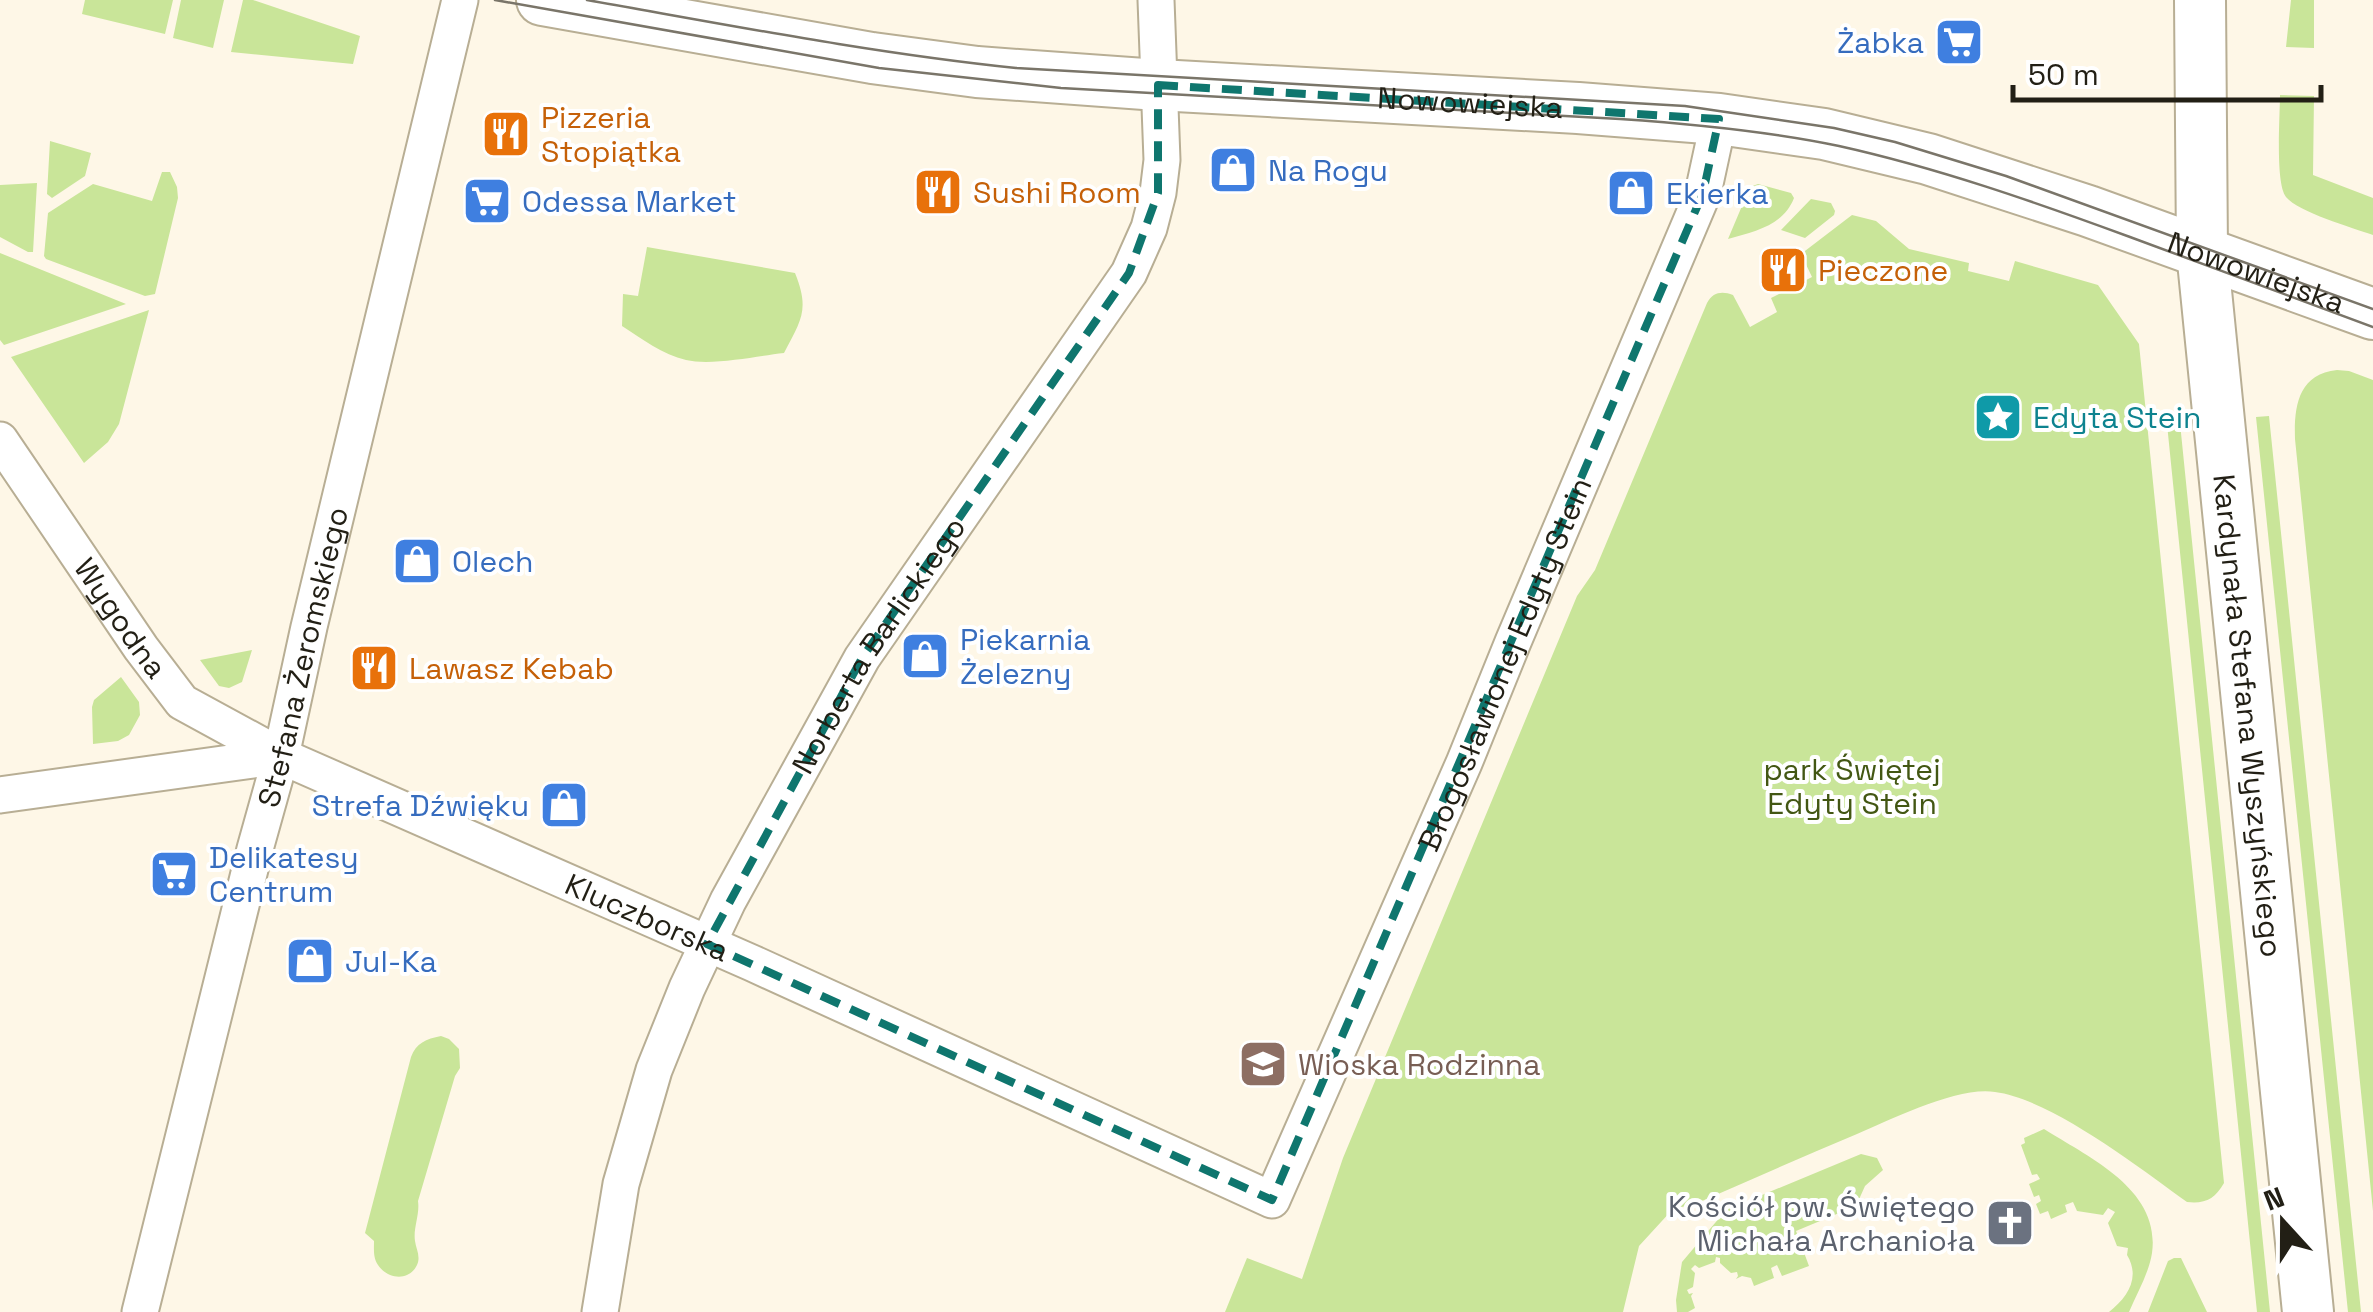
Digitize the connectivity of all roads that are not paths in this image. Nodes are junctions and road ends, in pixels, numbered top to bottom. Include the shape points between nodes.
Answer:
1 (460, 0) edge
2 (542, 0) edge
3 (1156, 0) edge
4 (2200, 0) edge
5 (1158, 85) junction
6 (1719, 119) junction
7 (2202, 251) junction
8 (2373, 314) edge
9 (0, 440) edge
10 (281, 756) junction
11 (0, 794) edge
12 (707, 944) junction
13 (1272, 1200) joint
14 (140, 1312) edge
15 (600, 1312) edge
16 (2308, 1312) edge

1 - 10 street, Stefana Żeromskiego
2 - 5 street, Nowowiejska via 872,58
3 - 5 street, Norberta Barlickiego
4 - 7 street, Kardynała Stefana Wyszyńskiego
5 - 6 street, Nowowiejska
5 - 12 street, Norberta Barlickiego via 1158,193 1134,262 862,658
6 - 7 street, Nowowiejska via 1824,134 1928,159
6 - 13 street, Błogosławionej Edyty Stein via 1703,194
7 - 8 street, Nowowiejska
7 - 16 street, Kardynała Stefana Wyszyńskiego
9 - 10 street, Wygodna via 182,702
10 - 11 street
10 - 12 street, Kluczborska
10 - 14 street, Stefana Żeromskiego
12 - 13 street, Kluczborska
12 - 15 street, Norberta Barlickiego via 654,1070 621,1184

